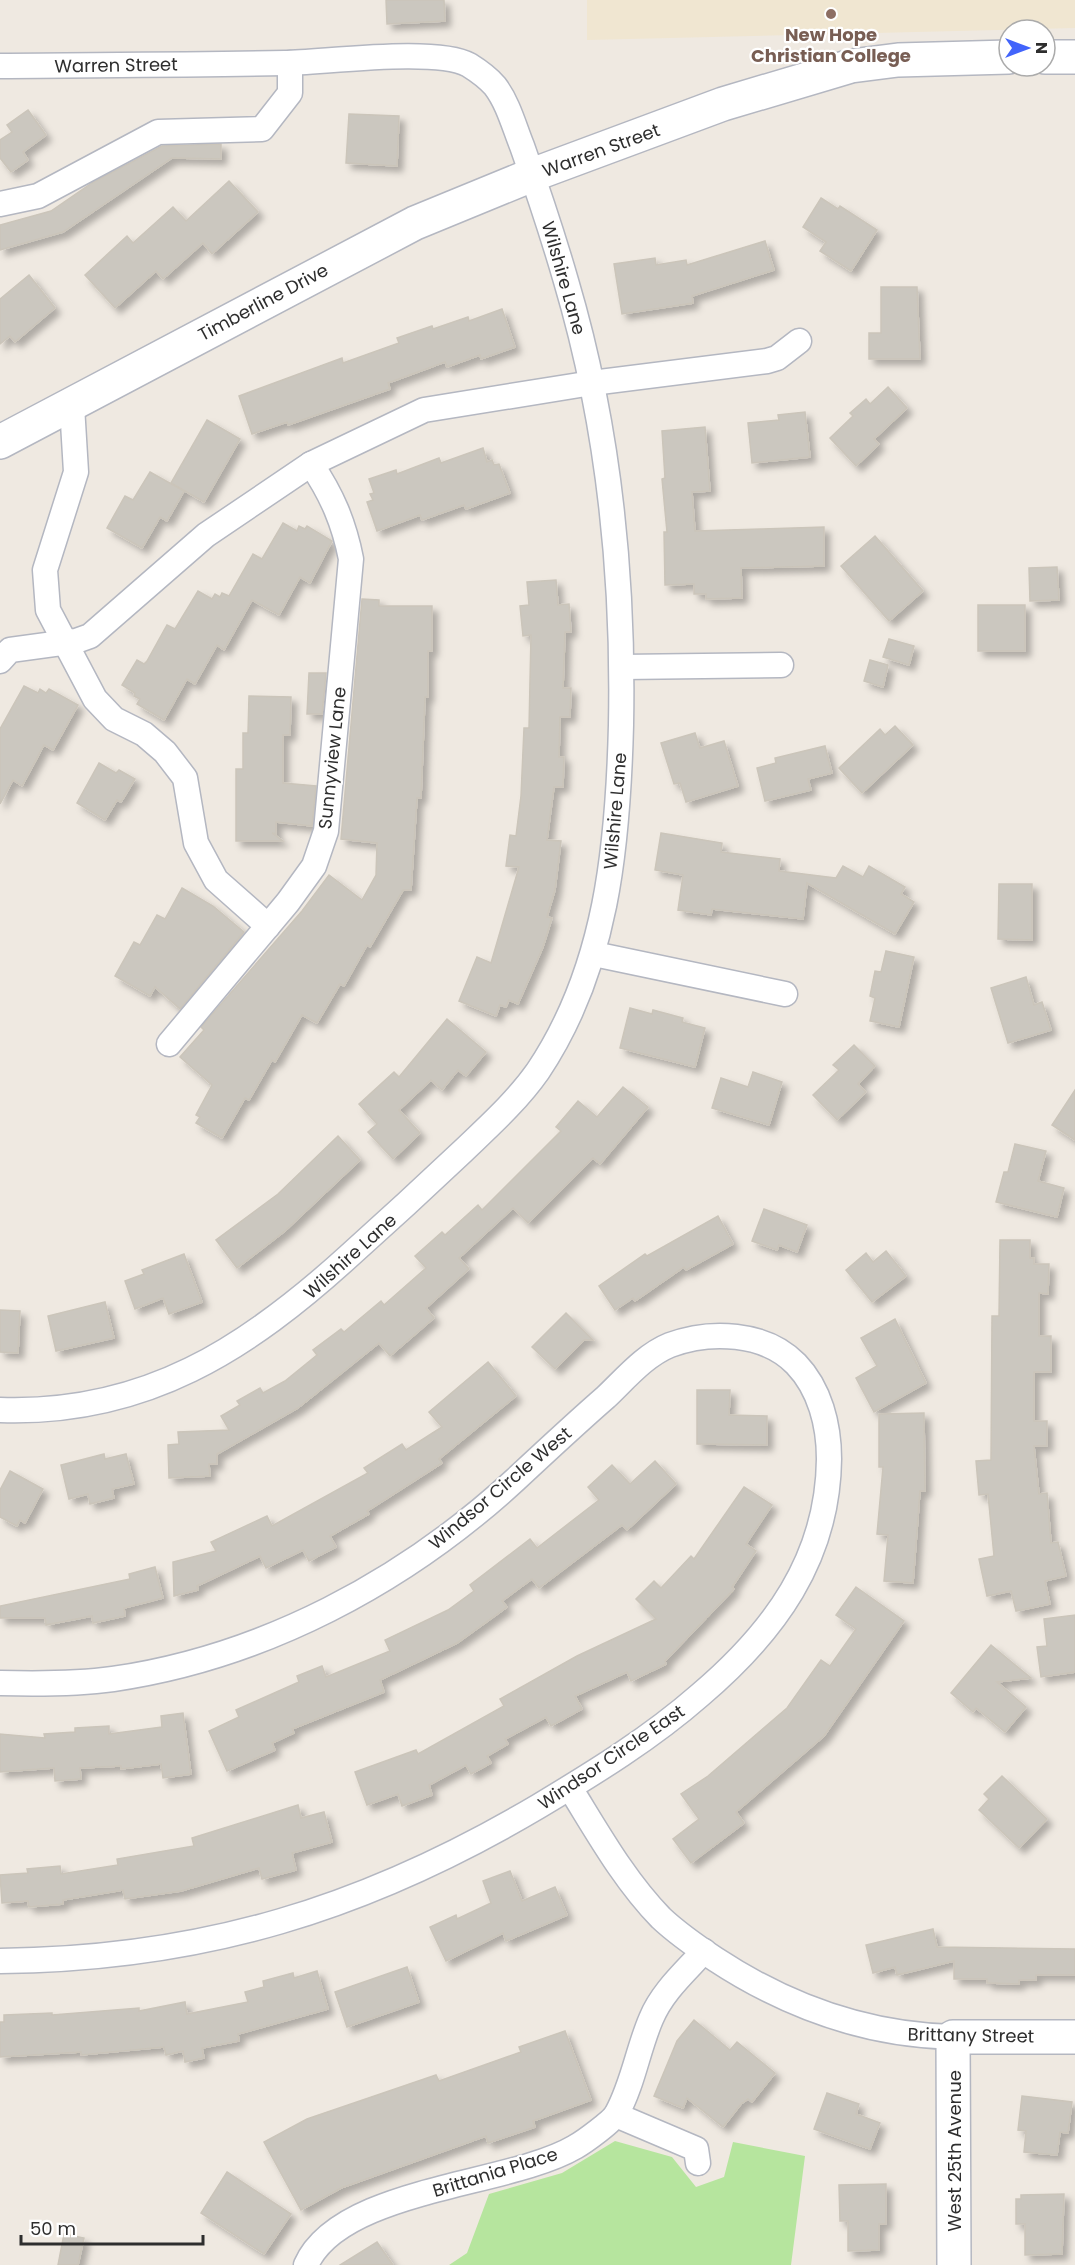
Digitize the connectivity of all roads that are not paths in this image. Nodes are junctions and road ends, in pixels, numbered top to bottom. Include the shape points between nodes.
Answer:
1 (997, 57) edge
2 (1057, 57) edge
3 (1075, 57) edge
4 (290, 63) junction
5 (0, 66) edge
6 (532, 175) junction
7 (0, 204) edge
8 (799, 341) dead end
9 (592, 382) junction
10 (72, 406) junction
11 (0, 442) edge
12 (311, 464) junction
13 (66, 642) junction
14 (0, 661) edge
15 (781, 665) dead end
16 (622, 667) junction
17 (268, 926) junction
18 (594, 954) junction
19 (785, 994) dead end
20 (169, 1044) dead end
21 (644, 1362) joint
22 (0, 1410) edge
23 (0, 1683) edge
24 (570, 1788) junction
25 (704, 1951) junction
26 (0, 1960) edge
27 (953, 2037) junction
28 (1075, 2037) edge
29 (616, 2115) junction
30 (698, 2163) dead end
31 (306, 2265) edge
32 (954, 2265) edge

1 - 6 street, Warren Street via 898,60 851,66 723,104
2 - 3 street
4 - 5 street, Warren Street
4 - 6 street, Warren Street via 440,56 468,64 494,85 509,112
4 - 7 street via 290,93 262,129 158,132 38,196
6 - 9 street, Wilshire Lane via 564,273
6 - 10 street, Timberline Drive via 415,223
8 - 9 street via 767,361
9 - 12 street via 424,410
9 - 16 street, Wilshire Lane via 614,521
10 - 11 street, Timberline Drive
10 - 13 street via 75,472 45,570 48,610
12 - 13 street via 206,536 90,636
12 - 17 street, Sunnyview Lane via 329,491 344,526 351,559 333,758 326,831 314,866
13 - 14 street via 10,650
13 - 17 street via 95,699 114,719 158,746 185,778 196,843 216,880
15 - 16 street
16 - 18 street, Wilshire Lane via 619,805 604,913
17 - 20 street, Sunnyview Lane
18 - 19 street
18 - 22 street, Wilshire Lane via 582,990 536,1075 503,1113 297,1304 234,1348 156,1386 60,1408
21 - 23 street, Windsor Circle West via 480,1510 409,1563 321,1614 200,1660 151,1672 110,1679
21 - 24 street, Windsor Circle East via 672,1345 709,1337 746,1338 782,1351 808,1378 823,1416 829,1453 826,1502 817,1542 799,1581 737,1661 662,1726
24 - 25 street, Brittany Street via 642,1897
24 - 26 street, Windsor Circle East via 425,1868 300,1917 169,1947 78,1958
25 - 27 street, Brittany Street via 745,1979 792,2003 852,2025 912,2036
25 - 29 street via 658,2005
27 - 28 street, Brittany Street
27 - 32 street, West 25th Avenue
29 - 30 street via 696,2150
29 - 31 street, Brittania Place via 574,2147 531,2164 392,2204 350,2223 327,2237

